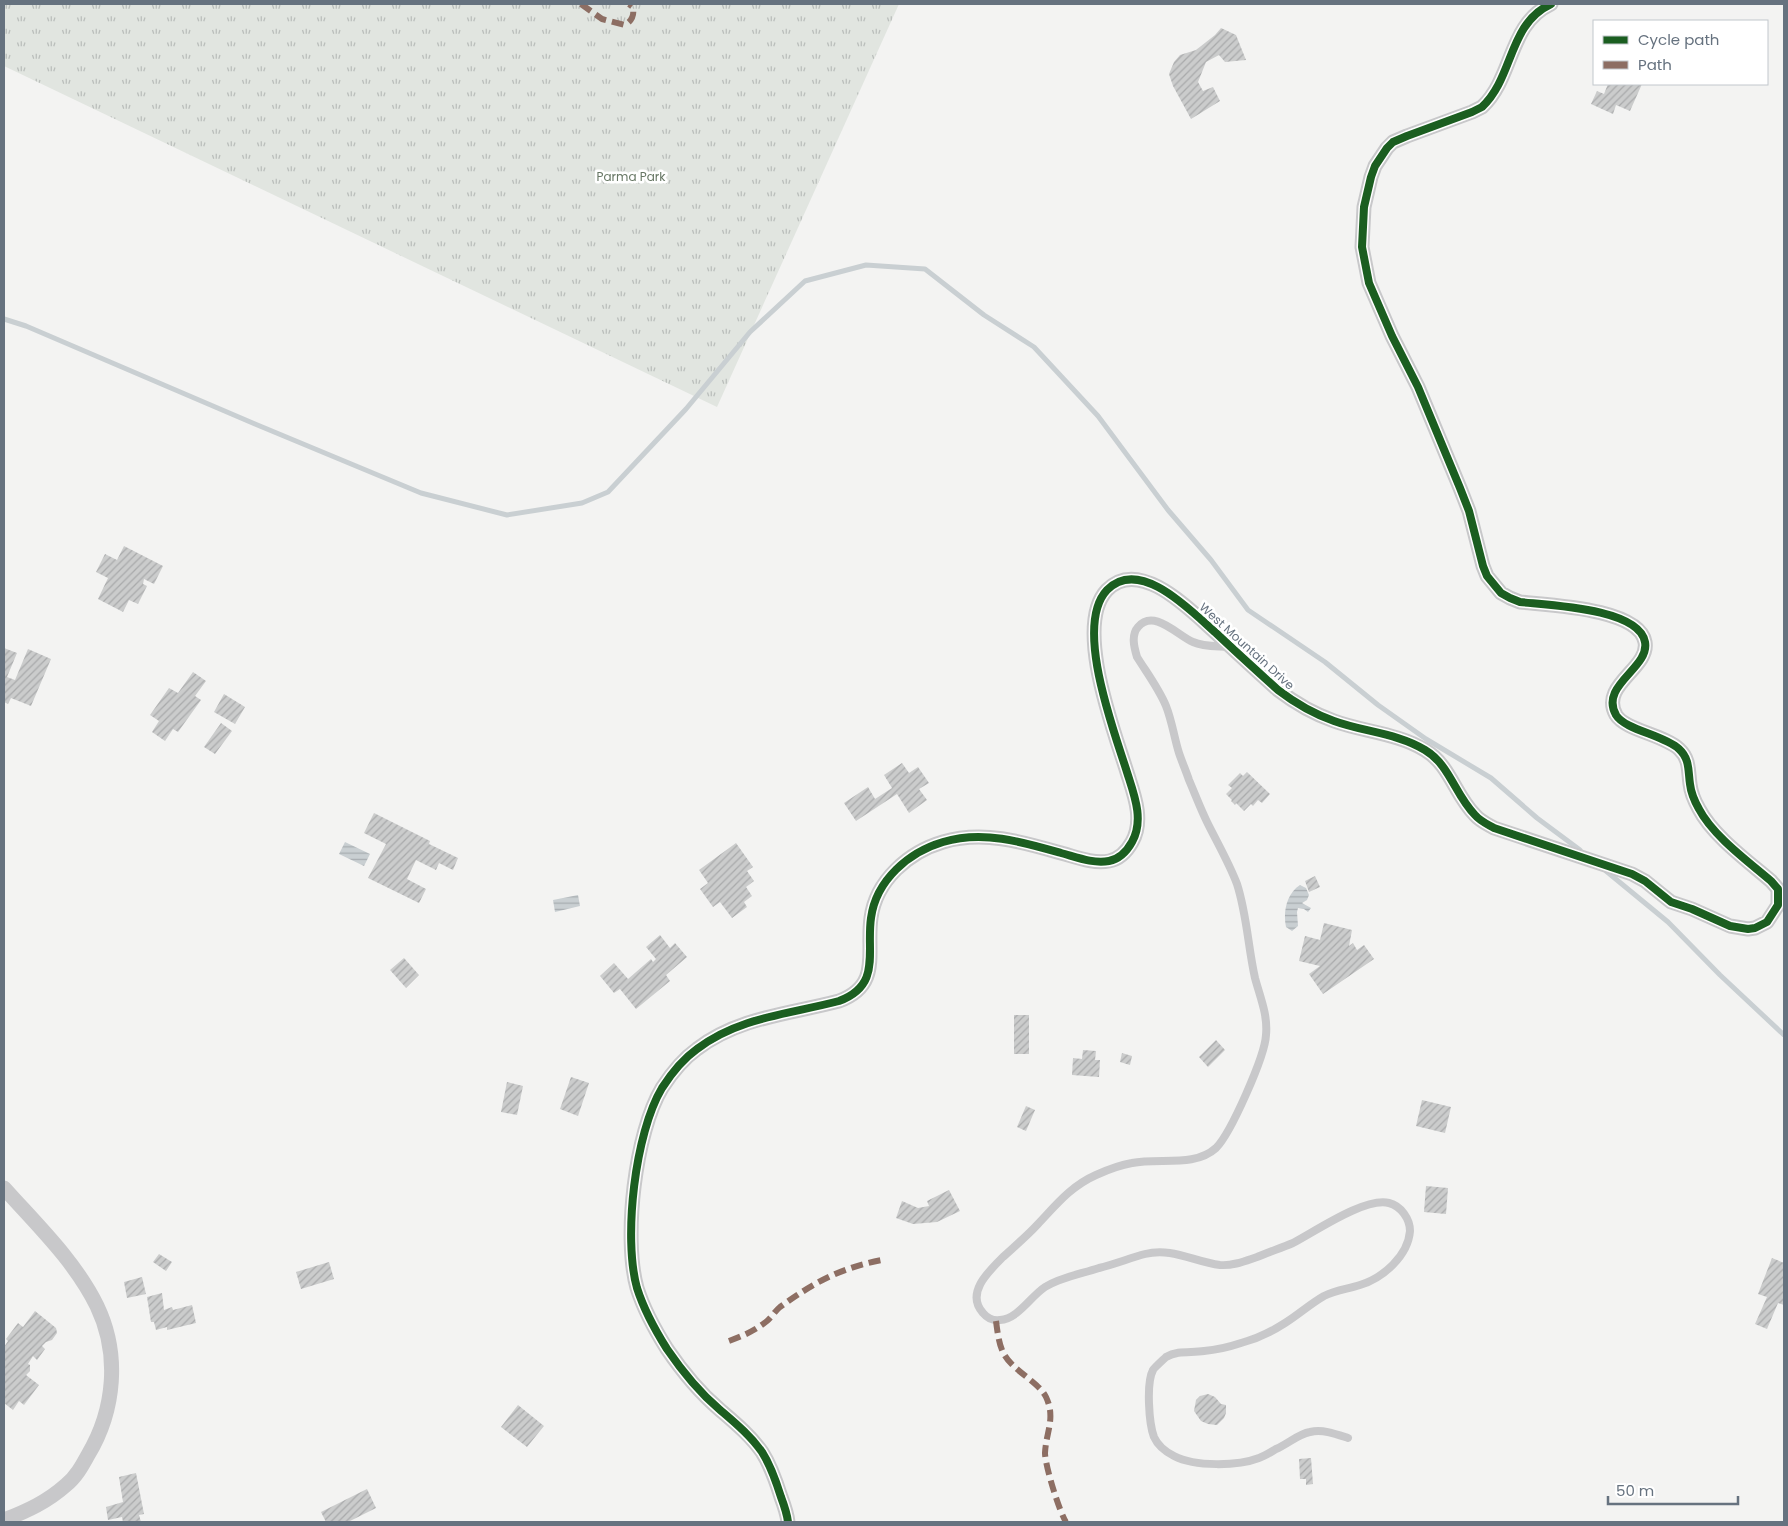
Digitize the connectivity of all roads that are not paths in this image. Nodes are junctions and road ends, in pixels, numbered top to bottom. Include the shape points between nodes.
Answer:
1 (1551, 4) edge
2 (1231, 647) junction
3 (4, 1188) edge
4 (1348, 1438) dead end
5 (4, 1520) edge
6 (788, 1522) edge

1 - 2 street, West Mountain Drive via 1536,14 1519,35 1500,81 1486,103 1472,112 1394,142 1382,154 1371,177 1364,207 1362,247 1369,283 1418,387 1460,488 1487,576 1510,598 1598,611 1636,627 1645,642 1642,657 1616,692 1617,717 1632,727 1667,740 1685,756 1695,803 1704,818 1771,881 1778,890 1778,905 1767,922 1756,928 1730,926 1671,902 1632,874 1494,828 1474,815 1443,765 1424,749 1334,721 1299,705
2 - 4 lane via 1194,642 1153,620 1143,623 1134,635 1137,657 1164,702 1202,810 1238,887 1265,1018 1262,1054 1232,1121 1215,1149 1193,1159 1134,1162 1081,1183 1066,1193 987,1272 976,1298 979,1308 989,1319 1007,1319 1041,1290 1056,1282 1147,1253 1173,1252 1222,1265 1234,1264 1291,1244 1371,1203 1392,1204 1407,1218 1409,1235 1402,1254 1383,1273 1360,1286 1324,1296 1287,1322 1254,1339 1220,1349 1168,1355 1153,1369 1149,1388 1155,1438 1171,1455 1185,1460 1225,1464 1259,1458 1310,1431
2 - 6 street, West Mountain Drive via 1176,598 1157,586 1130,579 1111,587 1097,607 1094,633 1101,684 1137,813 1137,832 1125,852 1114,859 1098,861 1012,840 981,837 955,839 920,851 894,872 878,895 869,928 870,968 856,992 839,1001 740,1025 688,1057 661,1089 646,1130 633,1197 631,1244 637,1287 653,1324 680,1366 761,1450 775,1477
3 - 5 street via 73,1266 97,1305 106,1328 112,1376 104,1421 79,1470 47,1501

